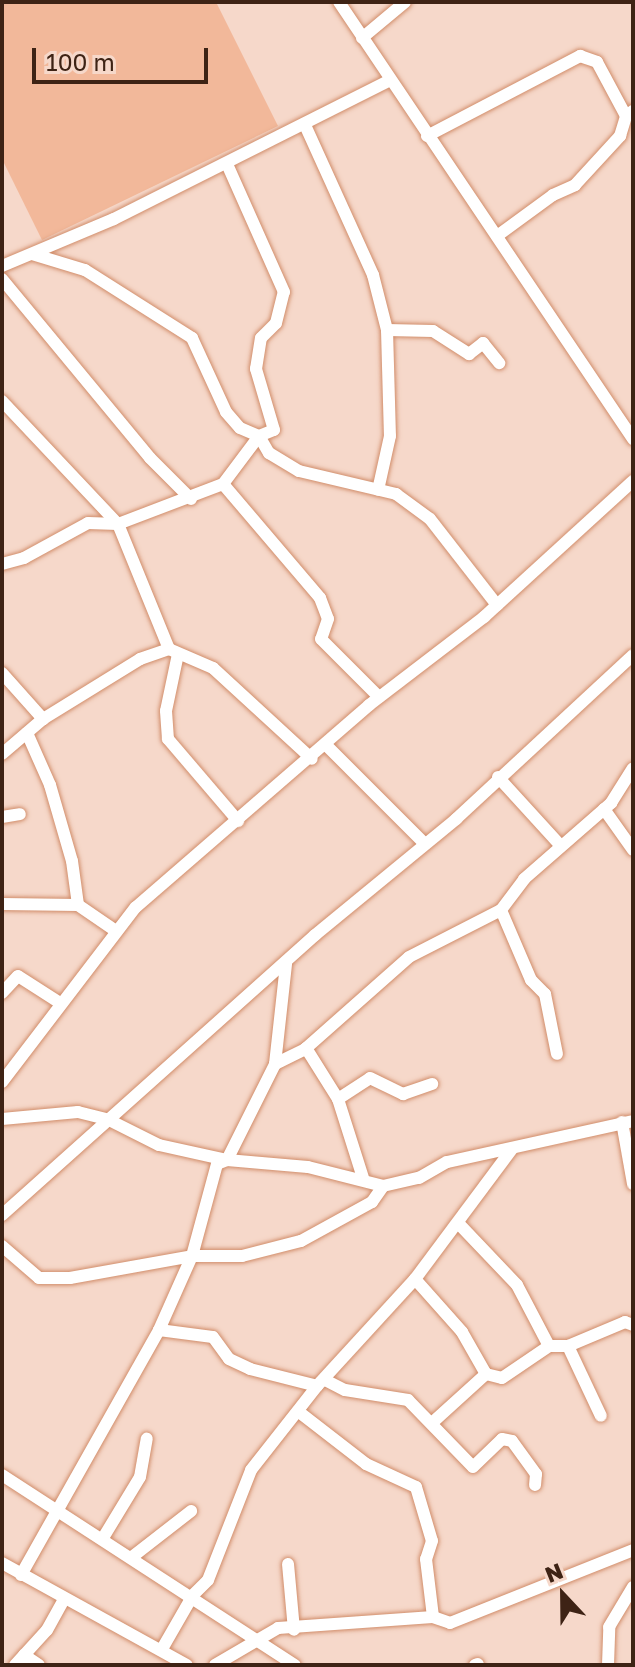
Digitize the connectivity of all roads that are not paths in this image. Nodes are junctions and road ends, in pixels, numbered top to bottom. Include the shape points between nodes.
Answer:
1 (339, 2) edge
2 (405, 2) edge
3 (362, 38) junction
4 (388, 81) junction
5 (629, 113) edge
6 (305, 125) junction
7 (427, 136) junction
8 (227, 164) junction
9 (497, 236) junction
10 (32, 254) junction
11 (2, 266) edge
12 (2, 279) edge
13 (387, 330) junction
14 (499, 363) dead end
15 (2, 401) edge
16 (259, 436) junction
17 (633, 439) edge
18 (633, 481) edge
19 (223, 484) junction
20 (378, 490) junction
21 (191, 499) junction
22 (118, 524) junction
23 (2, 564) edge
24 (497, 605) junction
25 (174, 652) junction
26 (633, 655) edge
27 (2, 673) edge
28 (379, 697) junction
29 (43, 719) junction
30 (27, 733) junction
31 (326, 745) junction
32 (2, 754) edge
33 (312, 759) junction
34 (633, 768) edge
35 (498, 777) junction
36 (604, 809) junction
37 (20, 814) dead end
38 (2, 817) edge
39 (238, 821) junction
40 (425, 844) junction
41 (561, 846) junction
42 (633, 850) edge
43 (2, 904) edge
44 (78, 905) junction
45 (501, 910) junction
46 (116, 931) junction
47 (286, 963) junction
48 (2, 993) edge
49 (60, 1003) junction
50 (306, 1048) junction
51 (557, 1054) dead end
52 (275, 1064) junction
53 (2, 1082) edge
54 (432, 1084) dead end
55 (338, 1099) junction
56 (2, 1119) edge
57 (109, 1120) junction
58 (627, 1121) edge
59 (512, 1149) junction
60 (227, 1160) junction
61 (363, 1178) junction
62 (633, 1184) edge
63 (383, 1186) junction
64 (2, 1215) edge
65 (459, 1224) junction
66 (2, 1246) edge
67 (192, 1256) junction
68 (415, 1279) junction
69 (633, 1325) edge
70 (159, 1330) junction
71 (549, 1346) junction
72 (568, 1346) junction
73 (486, 1374) junction
74 (322, 1384) junction
75 (299, 1412) junction
76 (601, 1416) dead end
77 (433, 1422) junction
78 (147, 1439) dead end
79 (2, 1475) edge
80 (535, 1485) dead end
81 (57, 1508) junction
82 (191, 1511) dead end
83 (103, 1538) junction
84 (633, 1550) edge
85 (132, 1557) junction
86 (2, 1563) edge
87 (288, 1564) dead end
88 (21, 1575) junction
89 (633, 1587) edge
90 (193, 1595) junction
91 (64, 1599) junction
92 (627, 1609) edge
93 (433, 1617) junction
94 (294, 1630) junction
95 (255, 1644) junction
96 (162, 1649) junction
97 (20, 1660) edge
98 (39, 1665) edge
99 (187, 1665) edge
100 (215, 1665) edge
101 (295, 1665) edge
102 (608, 1665) edge

1 - 3 street
2 - 3 street
3 - 4 street
4 - 6 street
4 - 7 street
5 - 7 street via 597,62 580,56
5 - 9 street via 620,136 575,185
6 - 8 street
6 - 13 street via 373,275
7 - 9 street
8 - 10 street
8 - 16 street via 284,292 276,323 261,338 256,369 274,430
9 - 17 street
10 - 11 street
10 - 16 street via 85,270 192,338 226,412 240,428
12 - 21 street via 150,458
13 - 14 street via 433,331 469,354 483,343
13 - 20 street via 390,436
15 - 22 street
16 - 19 street
16 - 20 street via 269,453 299,471
18 - 24 street
19 - 21 street
19 - 28 street via 320,598 328,619 321,639
20 - 24 street via 396,494 430,519
21 - 22 street
22 - 23 street via 88,523 24,558
22 - 25 street
24 - 28 street
25 - 29 street via 140,659
25 - 33 street via 213,668
25 - 39 street via 168,739
26 - 35 street
27 - 29 street
28 - 31 street
29 - 30 street
30 - 32 street
30 - 44 street via 50,785 72,861
31 - 33 street
31 - 40 street
33 - 39 street
34 - 36 street
35 - 40 street
35 - 41 street
36 - 41 street
36 - 42 street
37 - 38 street
39 - 46 street via 136,907
40 - 47 street
41 - 45 street
43 - 44 street
44 - 46 street
45 - 50 street via 409,957
45 - 51 street via 531,980 545,994
46 - 49 street
47 - 52 street
47 - 57 street
48 - 49 street via 18,976
49 - 53 street
50 - 52 street
50 - 55 street
52 - 60 street
54 - 55 street via 403,1094 370,1078
55 - 61 street
56 - 57 street via 78,1112
57 - 60 street via 159,1145
57 - 64 street
58 - 59 street
58 - 62 street
59 - 63 street via 447,1162 419,1178
59 - 65 street
60 - 61 street
60 - 67 street via 217,1164 205,1192
61 - 63 street
63 - 67 street via 372,1202 301,1241 242,1256
65 - 68 street
65 - 71 street via 517,1285
66 - 67 street via 39,1278 70,1278
67 - 70 street
68 - 73 street via 462,1332
68 - 74 street
69 - 72 street via 625,1322
70 - 74 street via 213,1337 229,1359 250,1369
70 - 81 street
71 - 72 street
71 - 73 street via 502,1378
72 - 76 street
73 - 77 street
74 - 75 street
74 - 77 street via 408,1400
75 - 90 street via 251,1470 208,1580
75 - 93 street via 366,1464 416,1487 432,1541 426,1559
77 - 80 street via 473,1467 502,1439 512,1441 536,1474
78 - 83 street via 140,1477
79 - 81 street
81 - 83 street
81 - 88 street
82 - 85 street
83 - 85 street
84 - 93 street via 450,1623
85 - 90 street
86 - 88 street
87 - 94 street
88 - 91 street
89 - 92 street
90 - 95 street
90 - 96 street
91 - 96 street
91 - 97 street via 47,1630
92 - 102 street via 609,1627
93 - 94 street
94 - 95 street via 278,1628
95 - 100 street
95 - 101 street
96 - 99 street
97 - 98 street

